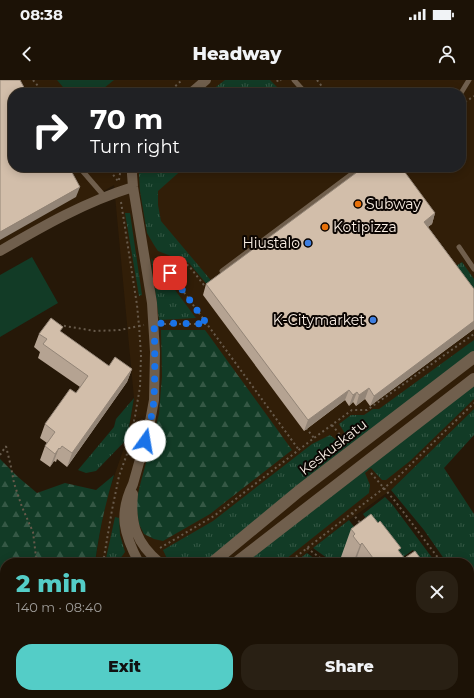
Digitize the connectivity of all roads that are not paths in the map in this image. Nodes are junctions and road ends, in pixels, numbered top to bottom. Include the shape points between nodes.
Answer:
1 (206, 80) edge
2 (294, 80) edge
3 (197, 88) edge
4 (301, 88) edge
5 (83, 172) edge
6 (132, 172) edge
7 (354, 172) edge
8 (133, 188) junction
9 (105, 196) junction
10 (459, 247) dead end
11 (0, 251) edge
12 (474, 268) edge
13 (222, 271) edge
14 (474, 357) edge
15 (474, 379) edge
16 (134, 484) junction
17 (136, 558) edge
18 (155, 558) edge
19 (218, 558) edge
20 (242, 558) edge

1 - 3 street
2 - 4 lane
5 - 9 lane
6 - 8 street
7 - 13 lane
8 - 9 street via 119,186
8 - 16 street via 152,303 155,352 154,400
9 - 11 street via 50,222
10 - 12 lane
14 - 19 main road, Keskuskatu via 299,491
15 - 20 main road
16 - 17 street via 125,505 124,522 129,544
16 - 18 street via 134,528 146,550

